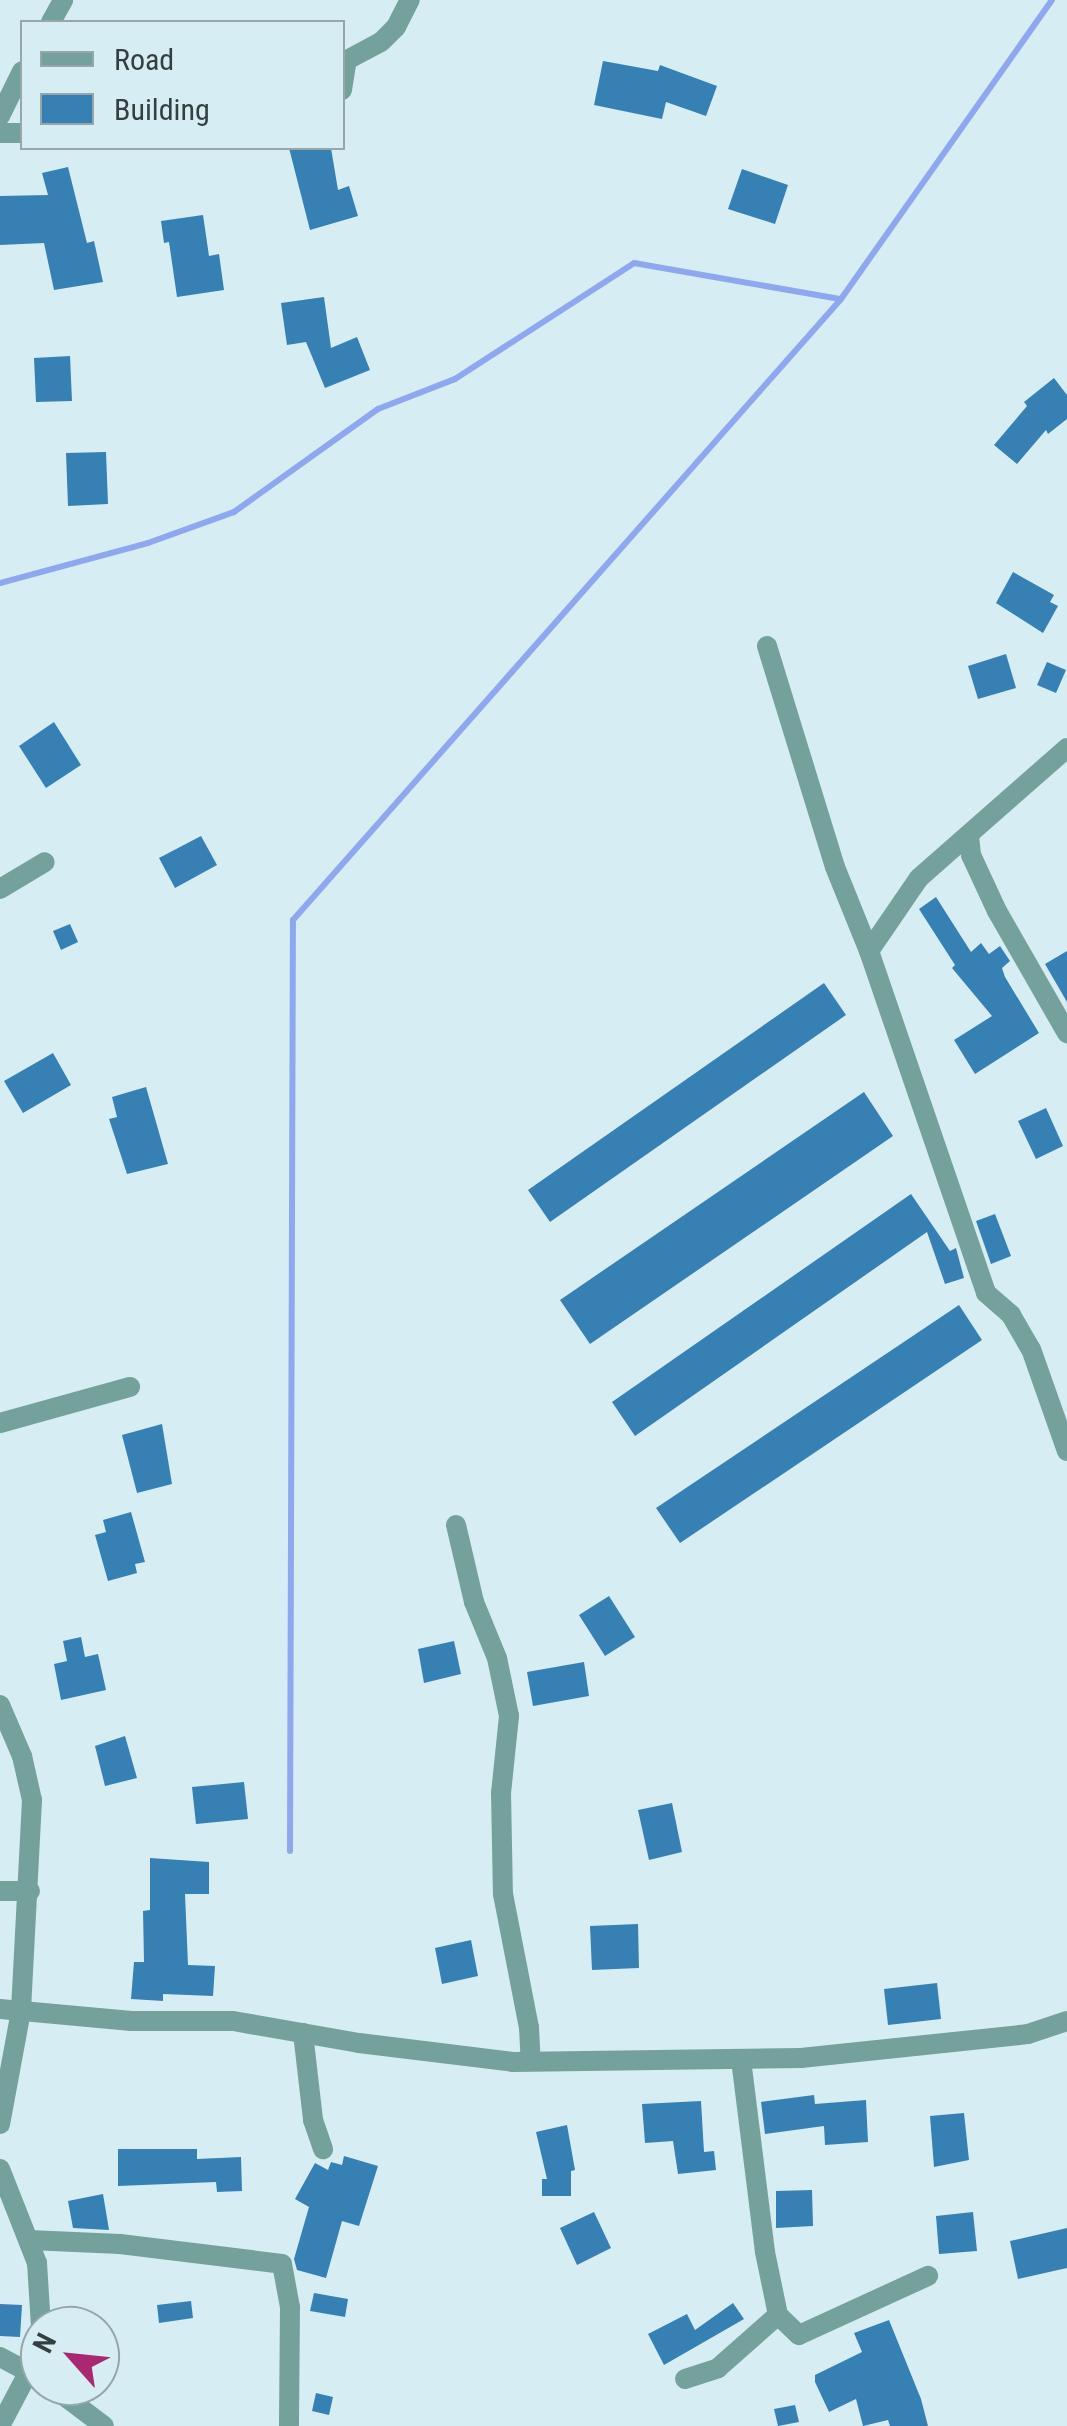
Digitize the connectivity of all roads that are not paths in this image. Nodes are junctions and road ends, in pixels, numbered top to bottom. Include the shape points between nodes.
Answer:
1 (410, 0) edge
2 (345, 72) edge
3 (20, 75) edge
4 (0, 116) edge
5 (767, 646) dead end
6 (1067, 748) edge
7 (969, 836) junction
8 (44, 862) dead end
9 (0, 889) edge
10 (870, 951) junction
11 (1067, 1033) edge
12 (130, 1388) dead end
13 (0, 1423) edge
14 (1067, 1452) edge
15 (456, 1524) dead end
16 (0, 1705) edge
17 (0, 1891) edge
18 (30, 1891) junction
19 (11, 2010) edge
20 (1067, 2021) edge
21 (302, 2033) junction
22 (741, 2059) junction
23 (531, 2062) junction
24 (0, 2124) edge
25 (323, 2149) dead end
26 (0, 2169) edge
27 (29, 2240) junction
28 (928, 2276) dead end
29 (42, 2306) edge
30 (778, 2314) junction
31 (685, 2380) dead end
32 (20, 2397) edge
33 (78, 2406) edge
34 (0, 2426) edge
35 (104, 2426) edge
36 (289, 2426) edge

1 - 2 street via 396,26 347,60
3 - 4 street
5 - 10 street via 836,867
6 - 7 street
7 - 10 street via 919,878
7 - 11 street via 997,911
8 - 9 street
10 - 14 street via 986,1293 1011,1315 1031,1350
12 - 13 street
15 - 23 street via 509,1716 501,1793 503,1894
16 - 18 street via 32,1800
17 - 18 street
18 - 19 street
19 - 21 street via 233,2021
19 - 24 street
20 - 22 street via 1028,2034
21 - 23 street
21 - 25 street via 312,2120
22 - 23 street
22 - 30 street
26 - 27 street
27 - 29 street
27 - 36 street via 282,2264 290,2307
28 - 30 street via 799,2335
30 - 31 street via 718,2368
32 - 34 street
33 - 35 street

